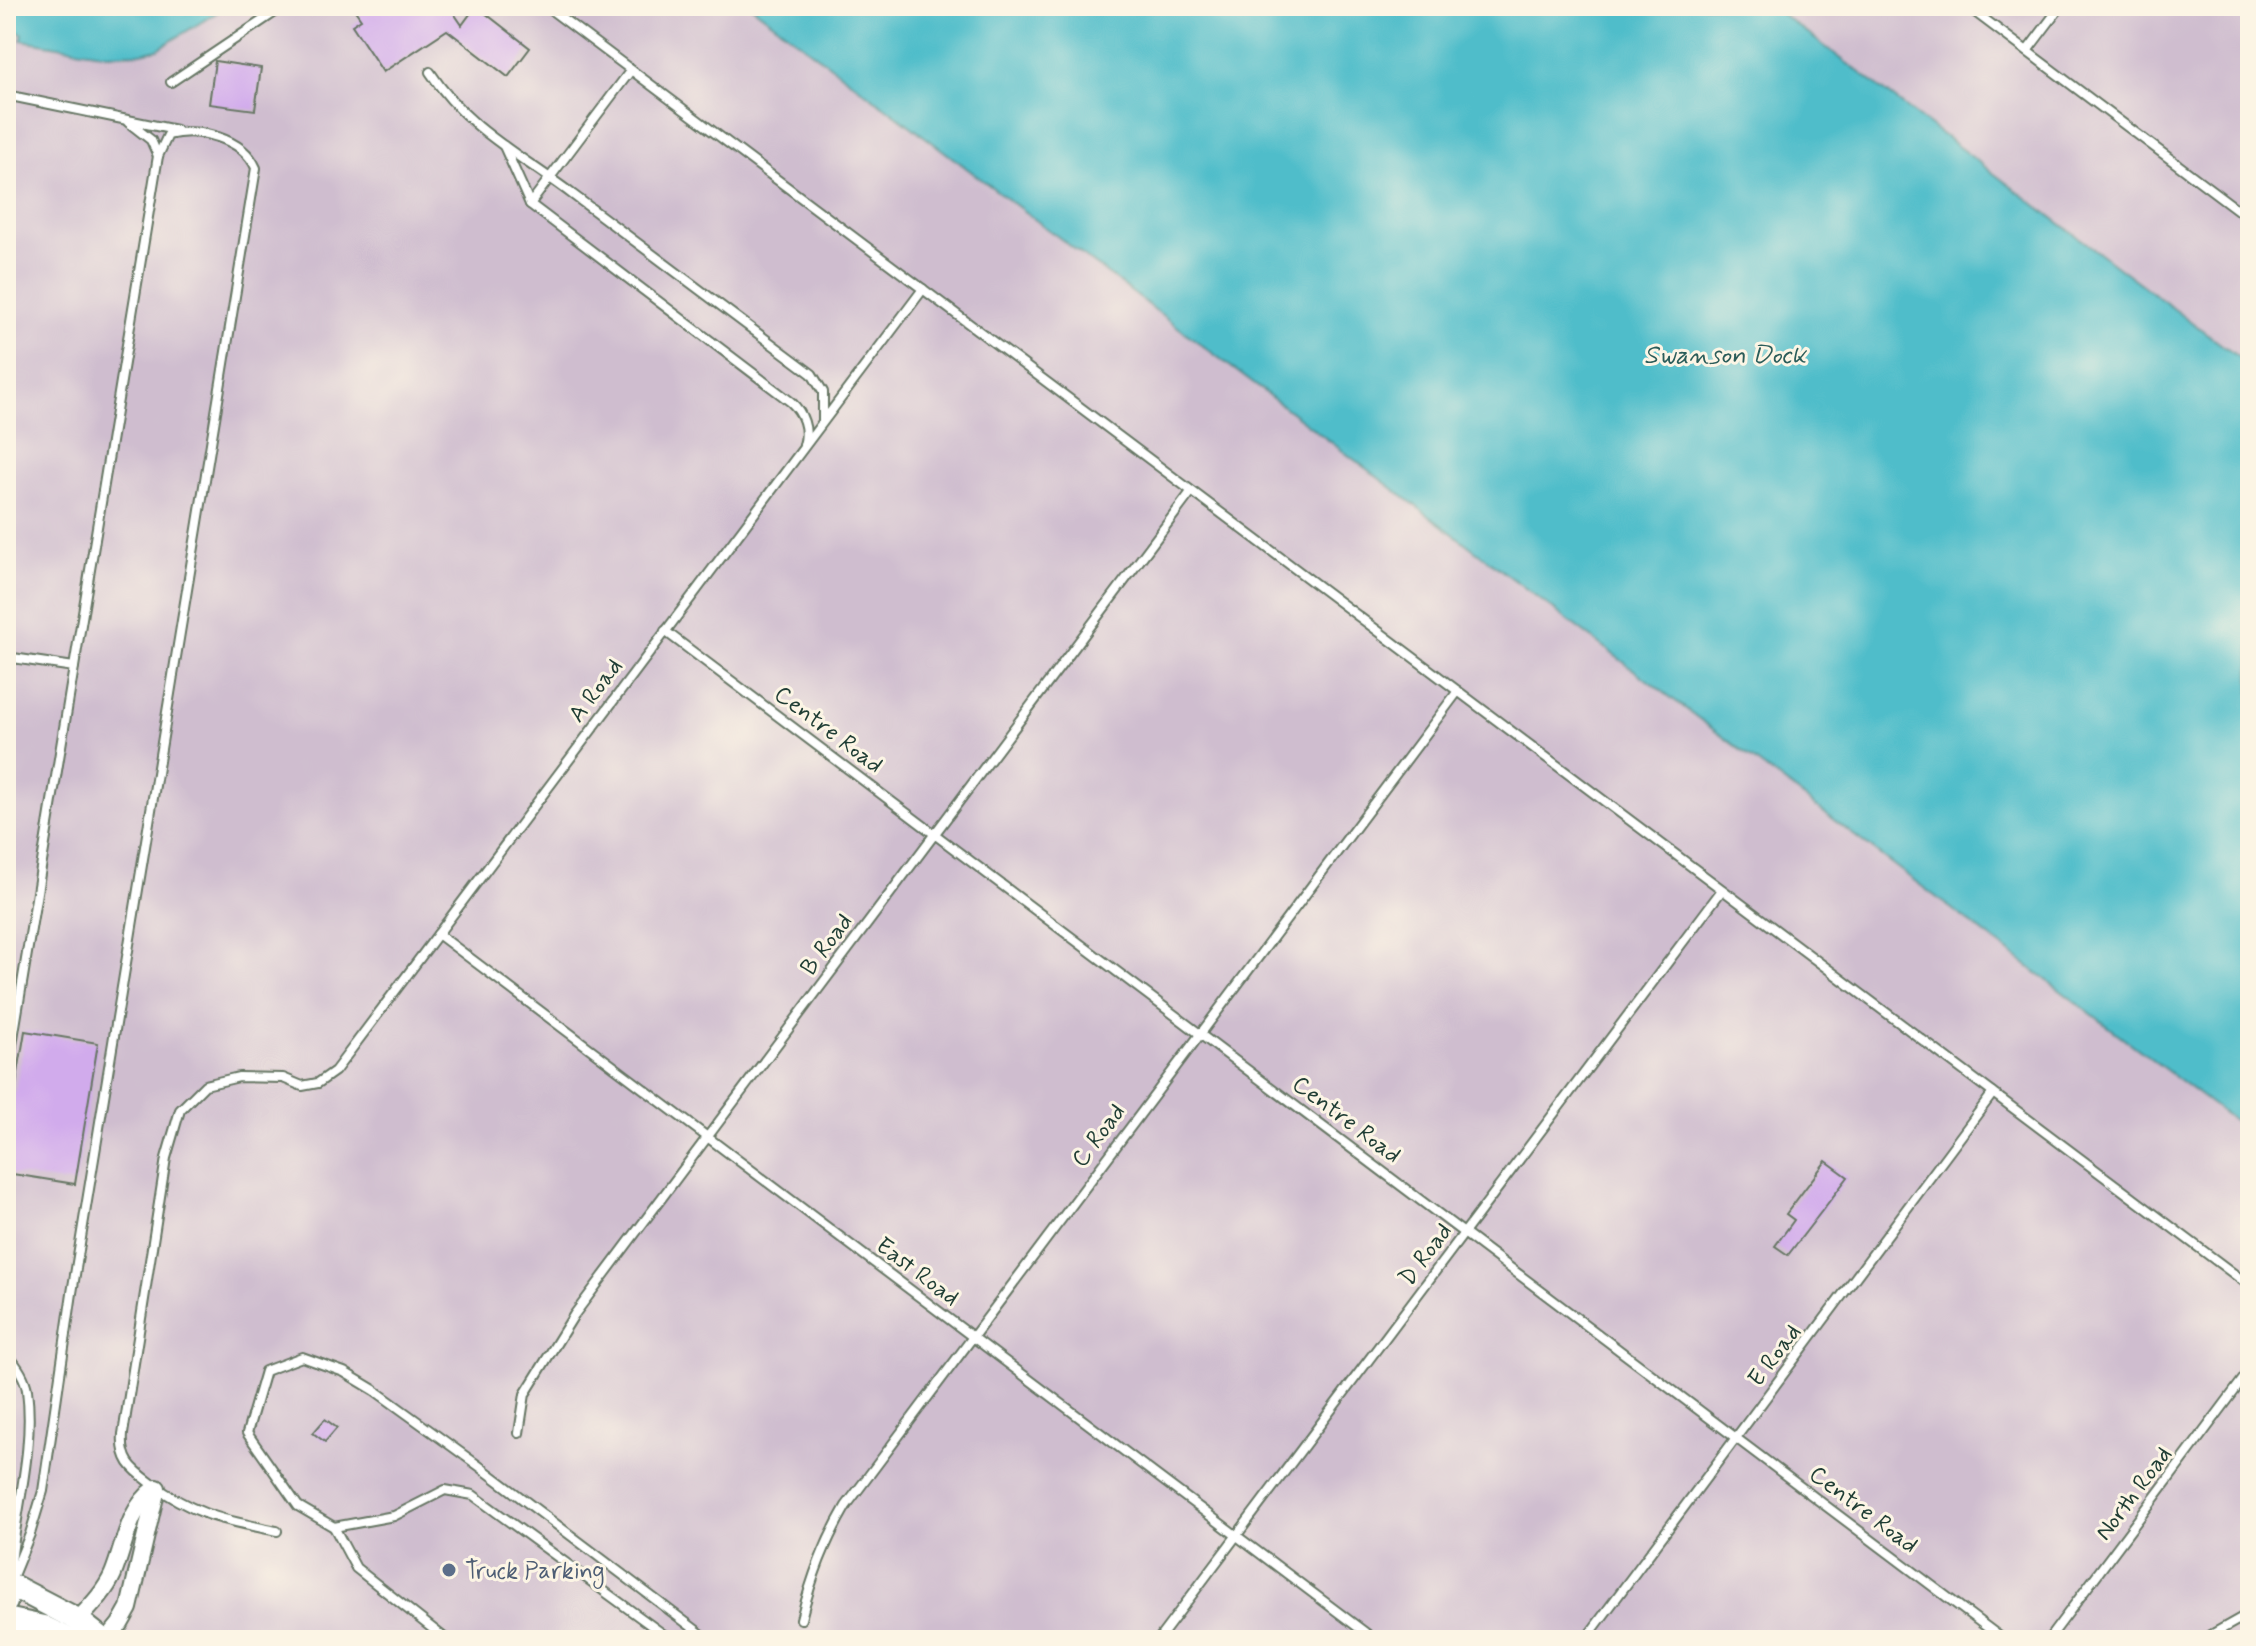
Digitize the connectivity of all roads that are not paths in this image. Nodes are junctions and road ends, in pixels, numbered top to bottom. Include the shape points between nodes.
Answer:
1 (284, 6) edge
2 (546, 6) edge
3 (1967, 6) edge
4 (2061, 6) edge
5 (2027, 51) junction
6 (631, 70) junction
7 (430, 72) dead end
8 (171, 82) dead end
9 (6, 95) edge
10 (124, 120) junction
11 (181, 131) junction
12 (504, 146) junction
13 (158, 156) junction
14 (550, 178) junction
15 (530, 204) junction
16 (2250, 219) edge
17 (923, 289) junction
18 (823, 422) junction
19 (802, 449) junction
20 (1191, 492) junction
21 (665, 631) junction
22 (6, 657) edge
23 (74, 667) junction
24 (1458, 691) junction
25 (934, 833) junction
26 (1722, 890) junction
27 (438, 934) junction
28 (1199, 1033) junction
29 (6, 1081) edge
30 (1993, 1093) junction
31 (707, 1137) junction
32 (1465, 1234) junction
33 (2250, 1286) edge
34 (972, 1337) junction
35 (6, 1353) edge
36 (2250, 1370) edge
37 (519, 1433) dead end
38 (1737, 1439) junction
39 (157, 1488) junction
40 (334, 1527) junction
41 (277, 1531) dead end
42 (1237, 1536) junction
43 (8, 1593) edge
44 (2250, 1613) edge
45 (6, 1619) edge
46 (801, 1619) dead end
47 (74, 1630) edge
48 (105, 1640) edge
49 (447, 1640) edge
50 (671, 1640) edge
51 (709, 1640) edge
52 (1158, 1640) edge
53 (1375, 1640) edge
54 (1585, 1640) edge
55 (2004, 1640) edge
56 (2048, 1640) edge
57 (2206, 1640) edge

1 - 8 lane
2 - 6 lane
3 - 5 lane
4 - 5 lane
5 - 16 lane
6 - 14 lane
6 - 17 lane
7 - 12 lane via 455,107
9 - 10 lane
10 - 11 lane
10 - 13 lane via 151,140
11 - 13 lane via 168,135
11 - 43 lane via 231,140 249,154 256,168 43,1491
12 - 14 lane
12 - 15 lane
13 - 23 lane
14 - 15 lane
14 - 18 lane via 812,374 823,392
15 - 19 lane via 791,402 806,429
17 - 18 lane, A Road
17 - 20 lane
18 - 19 lane, A Road
19 - 21 lane, A Road
20 - 24 lane
20 - 25 lane, B Road
21 - 25 lane, Centre Road
21 - 27 lane, A Road
22 - 23 lane
23 - 29 lane
24 - 26 lane
24 - 28 lane, C Road
25 - 28 lane, Centre Road
25 - 31 lane, B Road
26 - 30 lane
26 - 32 lane, D Road
27 - 31 lane, East Road
27 - 39 lane, A Road via 335,1071 318,1083 302,1086 283,1078 239,1077 205,1085 180,1110 166,1158 122,1446 131,1468
28 - 32 lane, Centre Road
28 - 34 lane, C Road
30 - 33 lane
30 - 38 lane, E Road
31 - 34 lane, East Road
31 - 37 lane, B Road via 547,1356 525,1394
32 - 38 lane, Centre Road
32 - 42 lane, D Road
34 - 42 lane, East Road
34 - 46 lane, C Road via 846,1506 813,1572
35 - 43 lane via 27,1388 27,1451
36 - 56 lane, North Road
38 - 54 lane, E Road
38 - 55 lane, Centre Road
39 - 41 lane, A Road via 194,1511
39 - 47 street via 129,1523 107,1585
39 - 48 street via 129,1608
40 - 49 lane via 356,1568
40 - 50 lane via 394,1516 445,1490 473,1495
40 - 51 lane via 298,1506 247,1433 265,1371 302,1357 374,1390
42 - 52 lane, D Road
42 - 53 lane, East Road
43 - 47 street
44 - 57 lane
45 - 47 street
47 - 48 street

